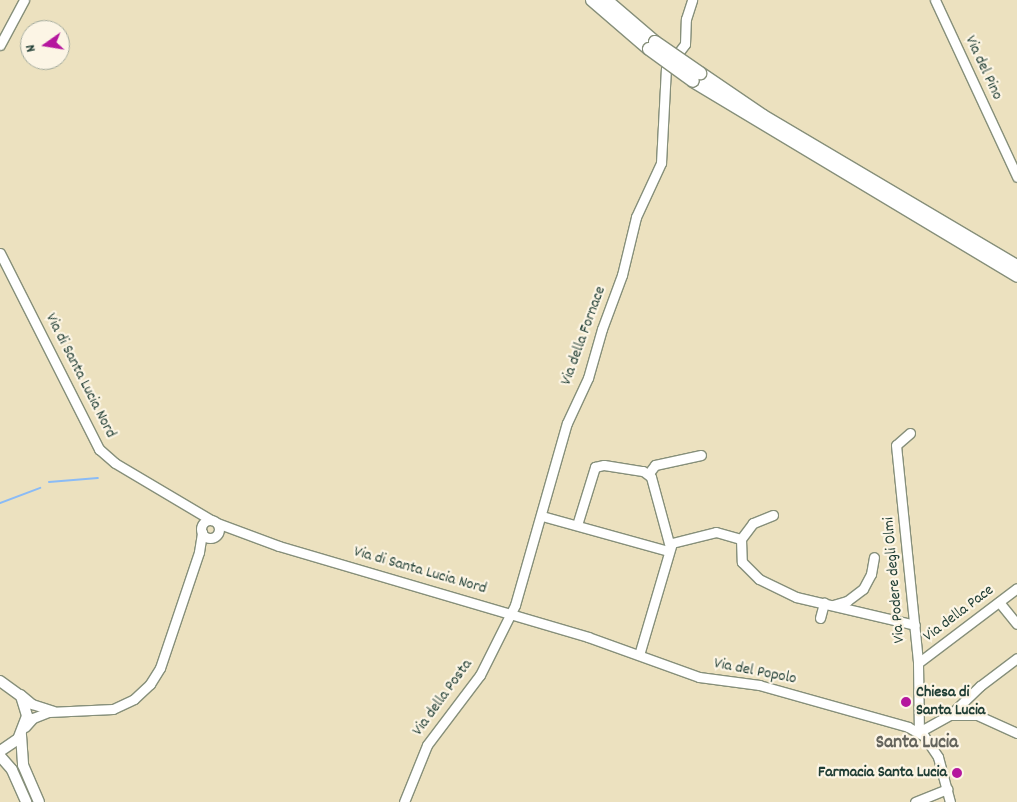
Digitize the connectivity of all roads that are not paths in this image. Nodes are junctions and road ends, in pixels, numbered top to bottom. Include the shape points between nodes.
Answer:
1 (24, 0) edge
2 (592, 0) edge
3 (606, 0) edge
4 (692, 0) edge
5 (935, 0) edge
6 (0, 45) edge
7 (652, 45) junction
8 (679, 52) dead end
9 (666, 68) dead end
10 (696, 77) junction
11 (1017, 177) edge
12 (0, 253) edge
13 (1017, 266) edge
14 (1017, 276) edge
15 (910, 433) dead end
16 (701, 455) dead end
17 (649, 474) junction
18 (773, 515) dead end
19 (542, 516) junction
20 (214, 521) junction
21 (577, 525) junction
22 (235, 530) junction
23 (202, 532) junction
24 (214, 537) junction
25 (741, 539) junction
26 (669, 549) junction
27 (199, 552) junction
28 (874, 557) dead end
29 (1017, 588) edge
30 (999, 602) junction
31 (827, 604) junction
32 (512, 613) junction
33 (820, 618) dead end
34 (1017, 624) edge
35 (915, 625) junction
36 (639, 654) junction
37 (1017, 658) edge
38 (918, 663) junction
39 (0, 681) edge
40 (18, 692) junction
41 (58, 712) junction
42 (950, 715) junction
43 (23, 731) junction
44 (919, 732) junction
45 (1017, 733) edge
46 (0, 751) edge
47 (0, 756) edge
48 (947, 789) junction
49 (26, 802) edge
50 (39, 802) edge
51 (404, 802) edge
52 (915, 802) edge
53 (950, 802) edge

1 - 6 street
2 - 7 highway
3 - 7 highway
4 - 8 street via 686,20 685,44
5 - 11 street, Via del Pino
7 - 10 highway, bridge
9 - 19 street, Via della Fornace via 661,163 636,217 622,275 588,378 568,423
10 - 13 highway
10 - 14 highway
12 - 20 street, Via di Santa Lucia Nord via 99,449 115,463
15 - 35 street, Via Podere degli Olmi via 896,445
16 - 17 street via 655,465
17 - 21 street via 594,466
17 - 26 street
18 - 25 street via 753,524
19 - 21 street
19 - 32 street, Via della Fornace
20 - 22 street, Via di Santa Lucia Nord
20 - 23 street via 202,525
20 - 24 street
21 - 26 street
22 - 24 street via 226,530
22 - 32 street, Via di Santa Lucia Nord
23 - 24 street
23 - 27 street
24 - 27 street
25 - 26 street via 716,532 678,539
25 - 31 street via 742,562 759,579 789,595
26 - 36 street
27 - 41 street via 160,668 150,684 134,699 113,709
28 - 31 street via 871,574 863,589 846,601
29 - 30 street, Via della Pace
30 - 34 street
30 - 38 street, Via della Pace
31 - 33 street
31 - 35 street
32 - 36 street, Via del Popolo
32 - 51 street, Via della Posta via 476,681 427,745
35 - 38 street, Via Podere degli Olmi
36 - 44 street, Via del Popolo via 699,677 772,688
37 - 42 street via 980,686
38 - 44 street, Via Podere degli Olmi
39 - 40 main road
40 - 41 street via 32,704
40 - 43 main road via 26,711
41 - 43 street via 40,715
42 - 44 street
42 - 45 street via 977,715
43 - 46 main road via 11,746
43 - 50 main road via 23,765
44 - 48 street via 938,757
47 - 49 main road via 12,770
48 - 52 street
48 - 53 street

